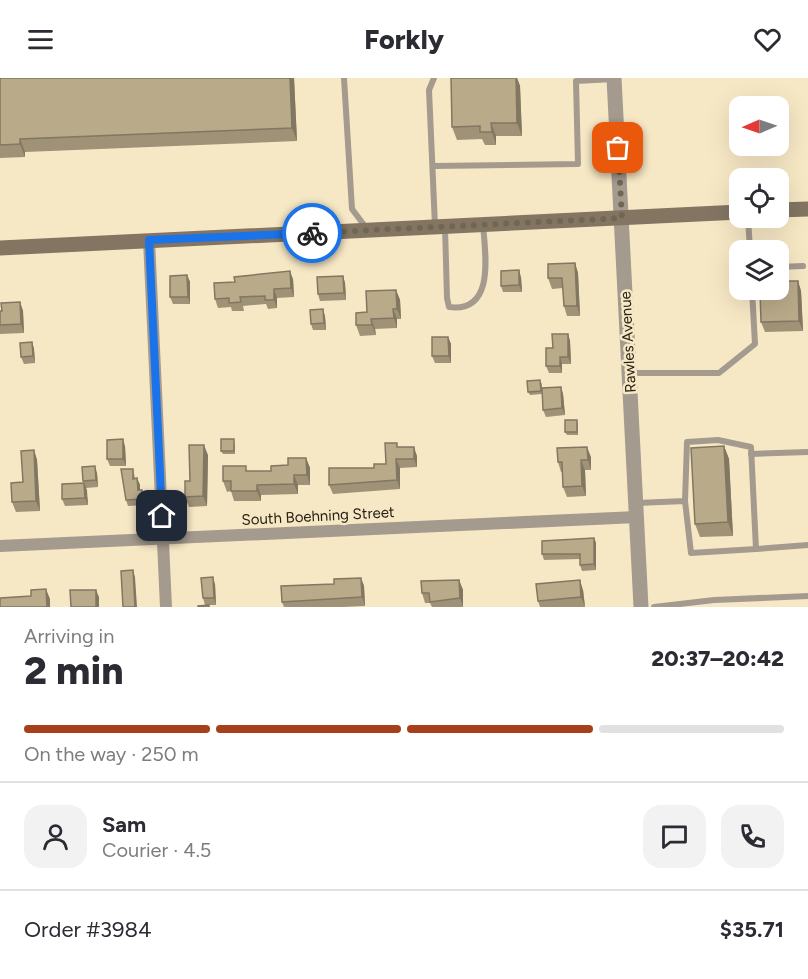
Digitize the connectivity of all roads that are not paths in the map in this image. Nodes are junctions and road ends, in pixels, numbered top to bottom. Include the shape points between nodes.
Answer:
1 (344, 78) edge
2 (434, 78) edge
3 (614, 78) edge
4 (575, 79) edge
5 (432, 166) junction
6 (808, 209) edge
7 (789, 210) edge
8 (729, 213) edge
9 (622, 218) junction
10 (483, 224) junction
11 (440, 226) junction
12 (368, 230) junction
13 (149, 240) junction
14 (0, 248) edge
15 (803, 266) dead end
16 (789, 267) edge
17 (753, 300) edge
18 (630, 373) junction
19 (808, 452) edge
20 (751, 454) junction
21 (685, 501) junction
22 (636, 510) junction
23 (163, 539) junction
24 (808, 545) edge
25 (0, 546) edge
26 (756, 549) junction
27 (808, 596) edge
28 (166, 607) edge
29 (641, 607) edge
30 (654, 607) edge

1 - 12 lane via 352,208
2 - 5 lane via 429,90
3 - 4 lane
3 - 9 street, Rawles Avenue
4 - 5 lane via 578,164
5 - 11 lane
6 - 7 main road
8 - 9 main road
9 - 10 main road
9 - 18 street, Rawles Avenue
10 - 11 main road
10 - 11 lane via 486,281 478,298 457,308 449,307 447,298
11 - 12 main road
12 - 13 main road
13 - 14 main road
13 - 23 street
15 - 16 lane
17 - 18 lane via 755,344 719,373
18 - 22 street, Rawles Avenue
19 - 20 lane
20 - 21 lane via 751,447 718,440 687,442
20 - 26 lane
21 - 22 lane
21 - 26 lane via 691,553
22 - 23 street, South Boehning Street
22 - 29 street, Rawles Avenue
23 - 25 street, South Boehning Street
23 - 28 street
24 - 26 lane
27 - 30 lane

